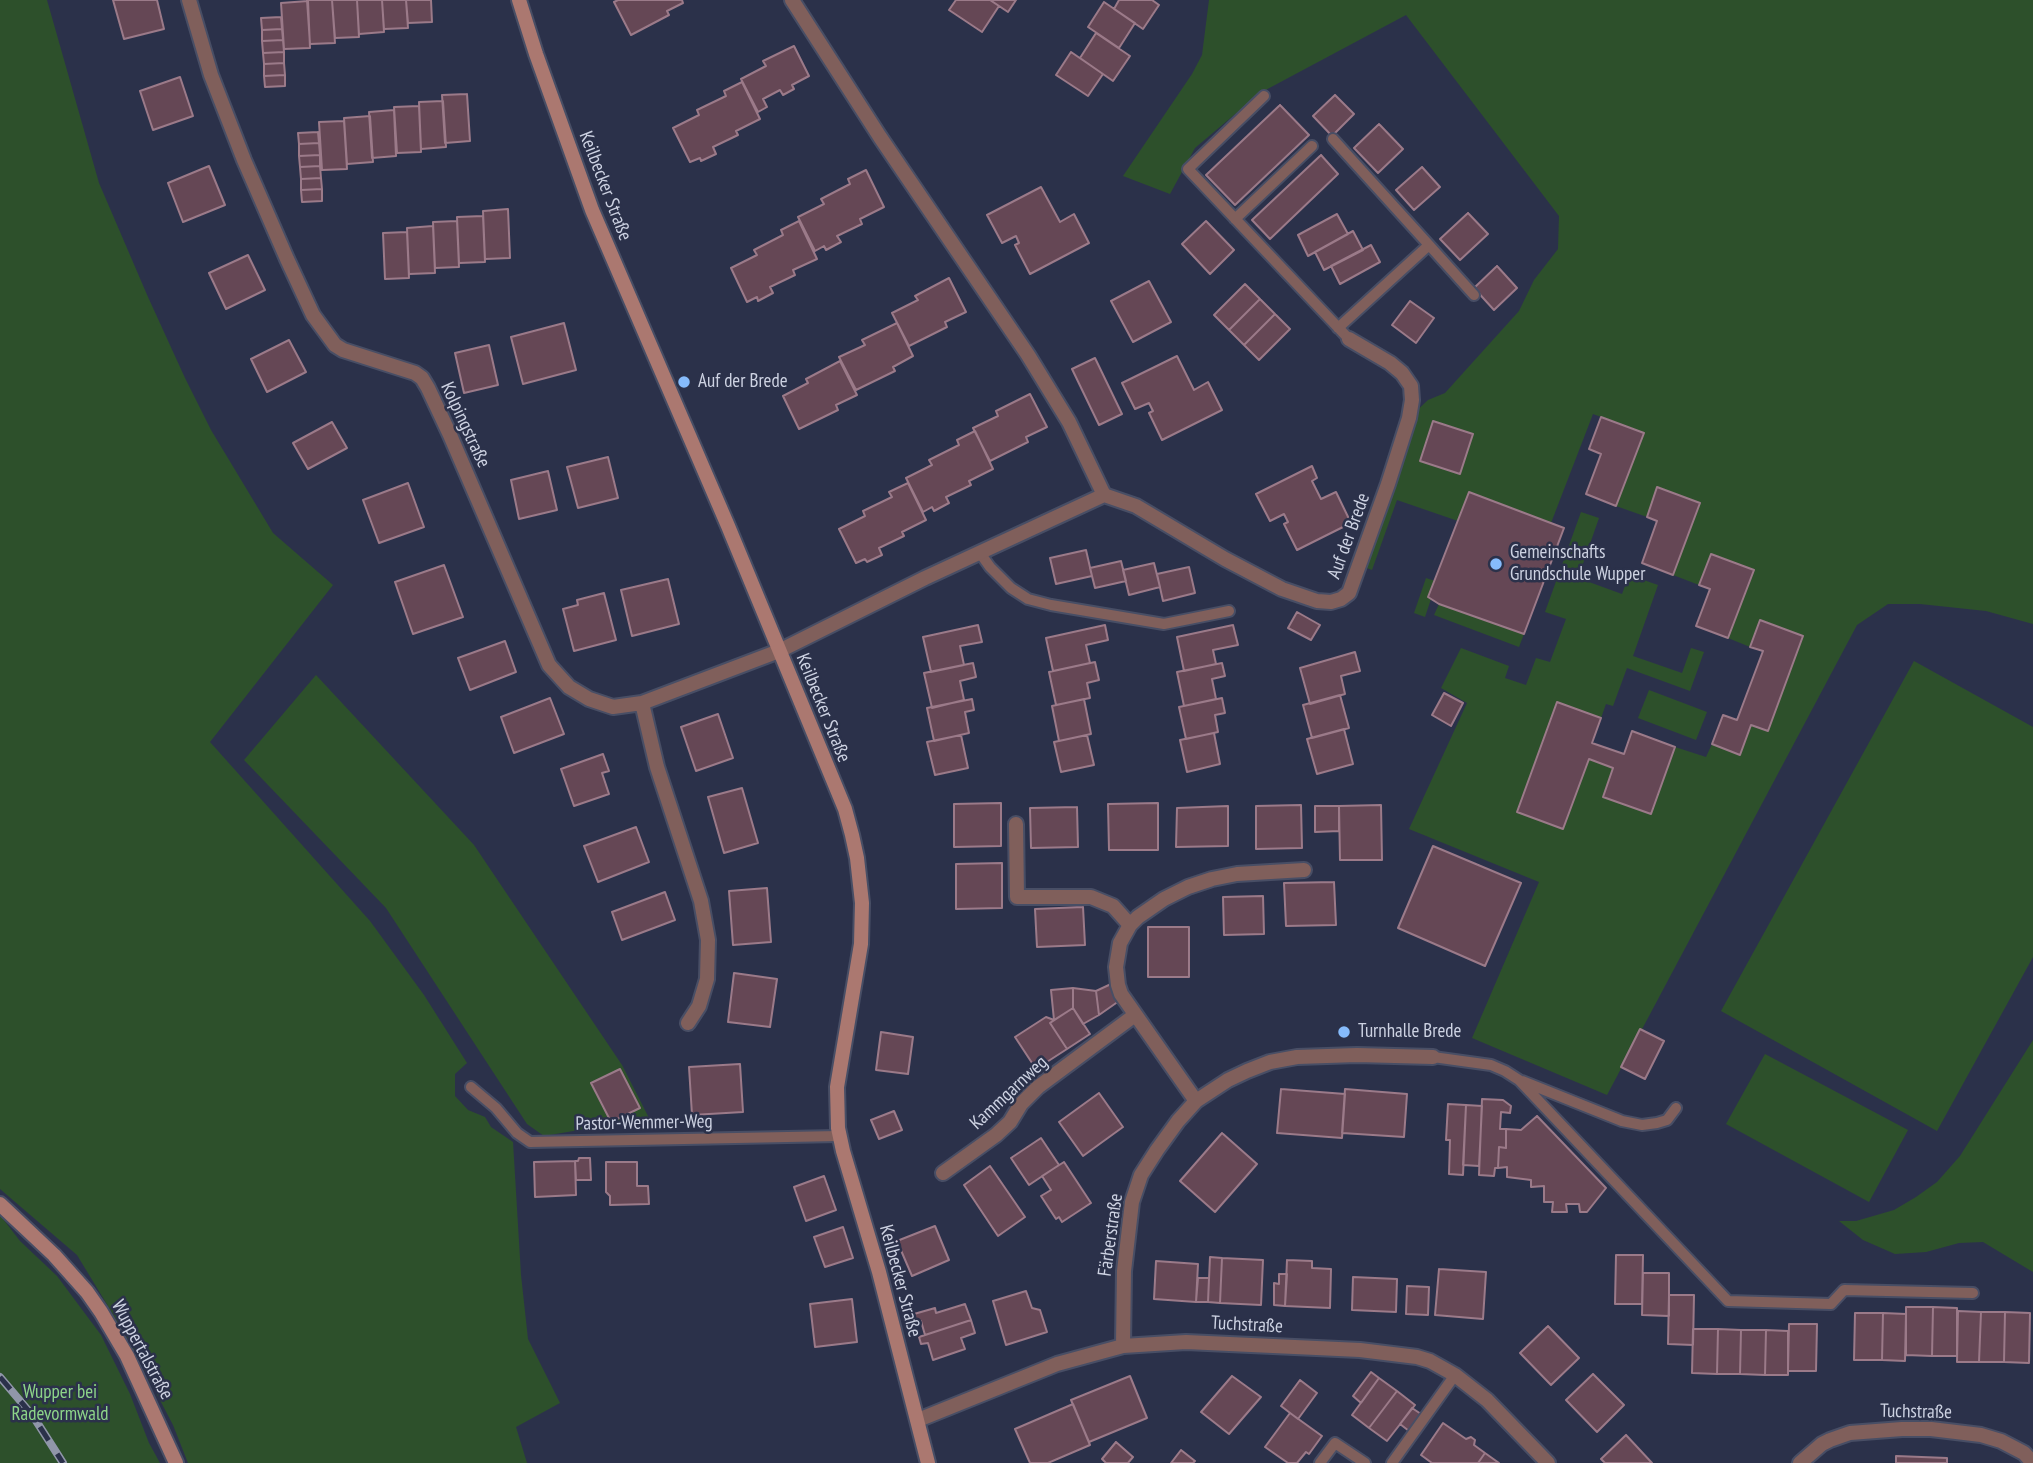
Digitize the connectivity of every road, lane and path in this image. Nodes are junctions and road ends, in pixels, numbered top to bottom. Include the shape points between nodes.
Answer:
1 (189, 0) edge
2 (519, 0) edge
3 (792, 0) edge
4 (1264, 96) dead end
5 (1333, 139) dead end
6 (1312, 146) dead end
7 (1235, 219) junction
8 (1429, 244) junction
9 (1474, 295) dead end
10 (1338, 328) junction
11 (1349, 339) joint
12 (1104, 495) junction
13 (979, 553) junction
14 (1229, 611) dead end
15 (779, 651) junction
16 (642, 703) junction
17 (1016, 824) dead end
18 (1304, 870) dead end
19 (1130, 925) junction
20 (1135, 1015) junction
21 (688, 1023) dead end
22 (1433, 1057) joint
23 (1519, 1080) junction
24 (471, 1087) dead end
25 (1196, 1101) junction
26 (1676, 1108) dead end
27 (839, 1136) junction
28 (943, 1173) dead end
29 (0, 1205) edge
30 (1973, 1293) dead end
31 (1123, 1346) junction
32 (1455, 1375) junction
33 (918, 1420) junction
34 (1544, 1462) edge
35 (176, 1463) edge
36 (928, 1463) edge
37 (1320, 1463) edge
38 (1366, 1463) edge
39 (1392, 1463) edge
40 (1800, 1463) edge
41 (2033, 1463) edge

1 - 16 street, Kolpingstraße via 211,75 244,160 313,315 335,345 415,373 428,388 557,676 589,699 613,707
2 - 15 main road, Keilbecker Straße via 592,210
3 - 12 street via 1028,355 1069,422
4 - 7 lane via 1188,169
5 - 8 lane
6 - 7 lane
7 - 10 lane
8 - 9 lane
8 - 10 lane
10 - 11 lane
11 - 12 street, Auf der Brede via 1402,373 1412,400 1388,484 1349,593 1341,599 1317,601 1282,589 1136,506
12 - 13 street
13 - 14 lane via 1011,588 1051,605 1164,624
13 - 15 street
15 - 16 street, Kolpingstraße
15 - 27 main road, Keilbecker Straße via 845,810 860,881 861,944 837,1087
16 - 21 street via 657,767 701,901 708,940 707,979
17 - 19 street via 1017,897 1091,897 1113,906
18 - 19 street via 1212,879 1164,899
19 - 20 street via 1118,951 1116,976
20 - 25 street
20 - 28 street, Kammgarnweg via 1038,1087 996,1135
22 - 23 lane via 1491,1065
22 - 25 street, Färberstraße via 1357,1055 1270,1062 1228,1080
23 - 26 lane via 1642,1125 1667,1120
23 - 30 lane via 1728,1301 1831,1304 1844,1290
24 - 27 lane, Pastor-Wemmer-Weg via 530,1142
25 - 31 street, Färberstraße via 1141,1175 1132,1202
27 - 33 main road, Keilbecker Straße
29 - 35 main road, Wuppertalstraße via 54,1255 101,1312 127,1356
31 - 32 street, Tuchstraße via 1210,1342 1360,1350 1417,1357
31 - 33 street, Tuchstraße via 1057,1364
32 - 34 street, Tuchstraße via 1487,1400
32 - 39 lane
33 - 36 main road, Keilbecker Straße
37 - 38 lane via 1335,1443
40 - 41 street, Tuchstraße via 1822,1444 1850,1433 1931,1429 1981,1434 2024,1453

